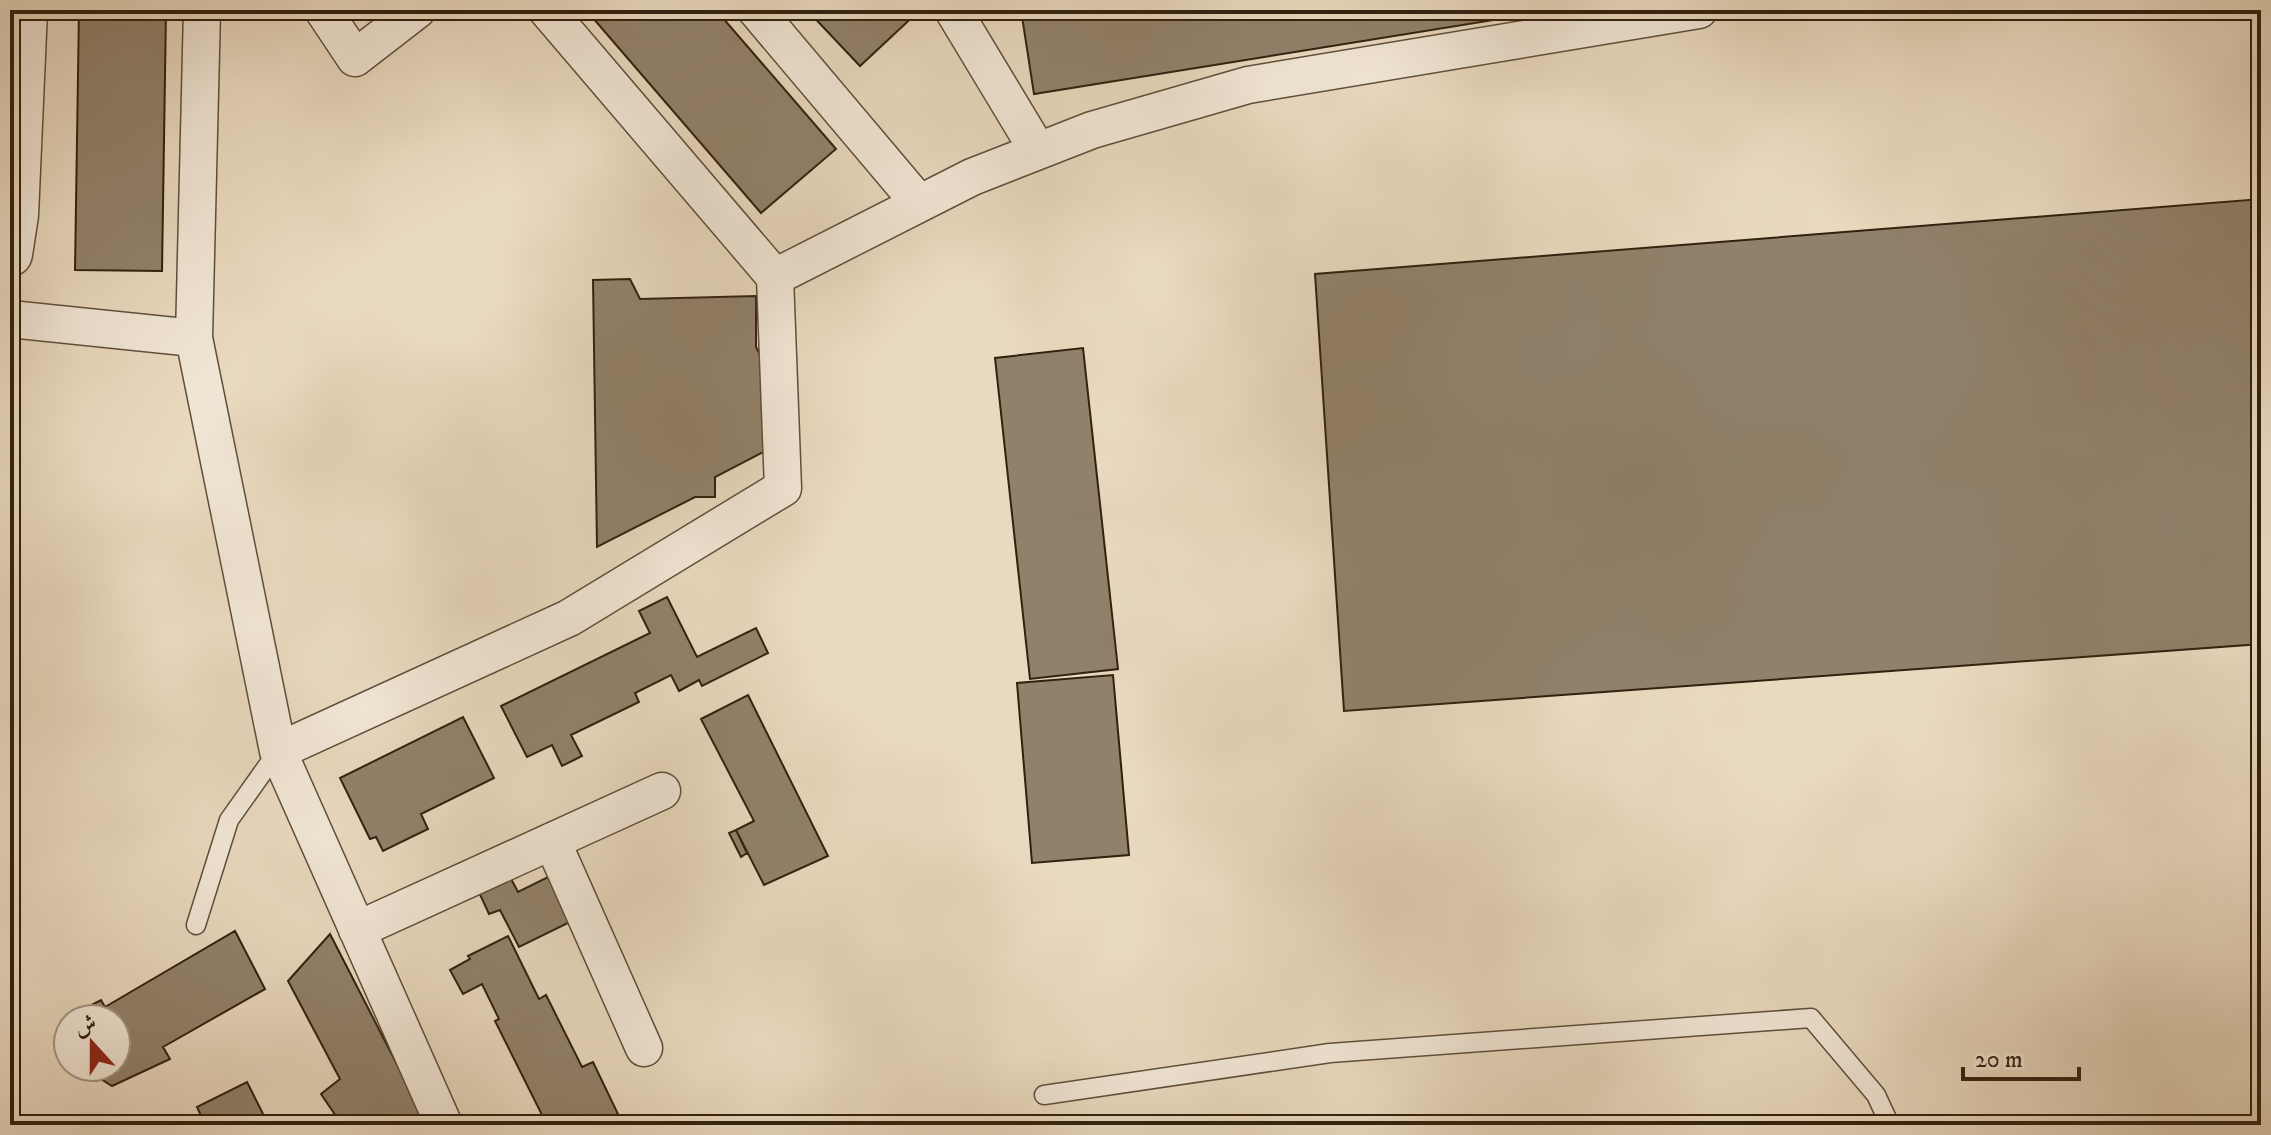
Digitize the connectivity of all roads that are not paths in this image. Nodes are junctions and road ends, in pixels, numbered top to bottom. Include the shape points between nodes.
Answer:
1 (25, 10) edge
2 (202, 10) edge
3 (323, 10) edge
4 (417, 10) edge
5 (547, 10) edge
6 (756, 10) edge
7 (953, 10) edge
8 (1699, 10) edge
9 (1038, 151) junction
10 (919, 203) junction
11 (10, 254) edge
12 (775, 277) junction
13 (10, 319) edge
14 (194, 338) junction
15 (278, 751) junction
16 (662, 791) dead end
17 (552, 841) junction
18 (196, 925) dead end
19 (357, 930) junction
20 (644, 1048) dead end
21 (1044, 1095) dead end
22 (444, 1125) edge
23 (1890, 1125) edge

1 - 11 street
2 - 14 street
3 - 4 street via 355,58
5 - 12 street
6 - 10 street
7 - 9 street
8 - 9 street via 1248,85
9 - 10 street
10 - 12 street
12 - 15 street via 783,488 569,618
13 - 14 street
14 - 15 street
15 - 18 lane via 229,820
15 - 19 street
16 - 17 street
17 - 19 street
17 - 20 street
19 - 22 street
21 - 23 lane via 1330,1053 1811,1018 1876,1095

